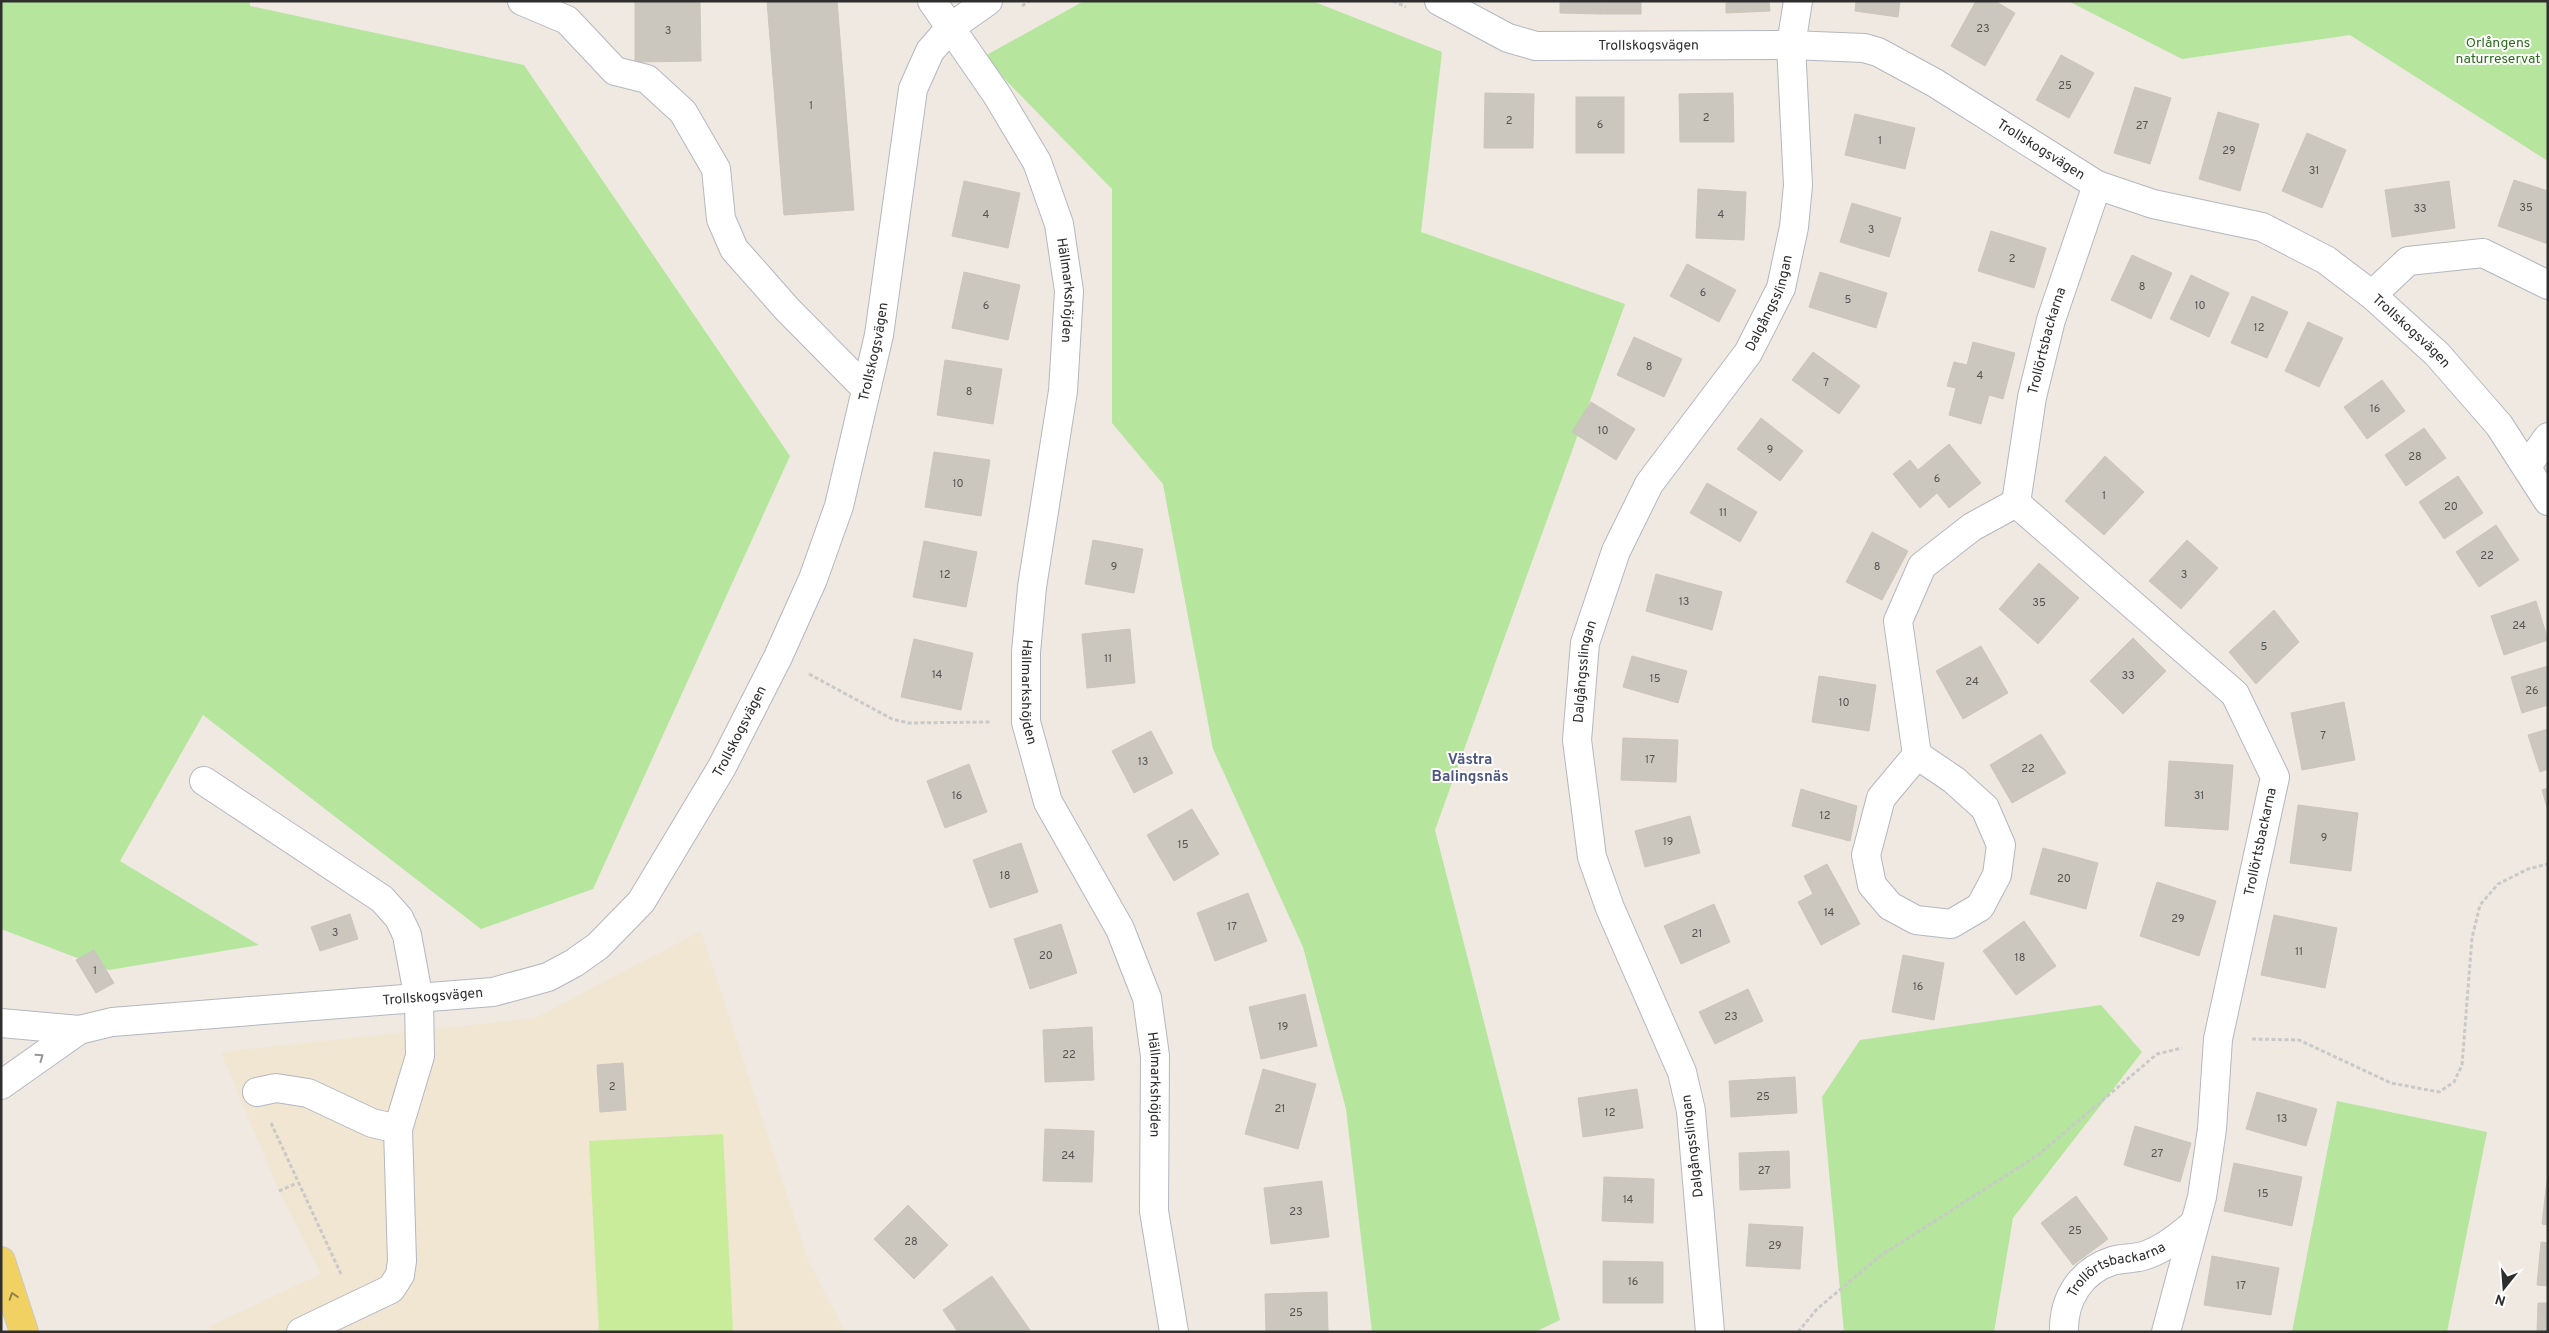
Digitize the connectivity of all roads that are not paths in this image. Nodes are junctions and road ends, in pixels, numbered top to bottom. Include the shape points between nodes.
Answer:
1 (522, 1) edge
2 (932, 1) edge
3 (988, 1) edge
4 (1439, 1) edge
5 (1798, 1) edge
6 (951, 27) junction
7 (1791, 45) junction
8 (2097, 185) junction
9 (2548, 286) edge
10 (2372, 295) junction
11 (866, 389) junction
12 (2548, 437) edge
13 (2526, 466) junction
14 (2548, 501) edge
15 (2016, 503) junction
16 (1917, 754) junction
17 (204, 781) dead end
18 (419, 1000) junction
19 (1, 1023) edge
20 (79, 1030) junction
21 (1, 1085) edge
22 (257, 1092) road end
23 (398, 1129) junction
24 (2194, 1224) junction
25 (1, 1261) edge
26 (24, 1332) edge
27 (301, 1332) edge
28 (1174, 1332) edge
29 (1710, 1332) edge
30 (2064, 1332) edge
31 (2166, 1332) edge

1 - 11 street via 567,20 614,70 647,79 683,112 716,169 722,220 734,249 787,309
2 - 6 street, Hällmarkshöjden
3 - 6 street, Trollskogsvägen
4 - 7 street, Trollskogsvägen via 1508,38 1536,46
5 - 7 street, Dalgångsslingan
6 - 11 street, Trollskogsvägen via 930,51 913,89 879,335
6 - 28 street, Hällmarkshöjden via 998,95 1037,162 1059,224 1069,291 1063,391 1032,587 1026,652 1026,722 1048,802 1120,929 1147,998 1155,1056 1154,1211
7 - 8 street, Trollskogsvägen via 1864,48 1878,52 1936,83
7 - 29 street, Dalgångsslingan via 1798,185 1794,226 1781,288 1748,353 1649,484 1616,551 1585,643 1577,740 1592,857 1610,908 1682,1072 1691,1111
8 - 10 street, Trollskogsvägen via 2153,204 2262,227 2326,260
8 - 15 street, Trollörtsbackarna via 2051,320 2032,397
9 - 10 street via 2483,253 2408,261
10 - 13 street, Trollskogsvägen via 2437,354 2500,425
11 - 18 street, Trollskogsvägen via 839,506 813,578 778,657 722,767 642,902 598,946 548,977 493,992
12 - 13 street
13 - 14 street, Trollskogsvägen
15 - 16 street via 1972,527 1922,566 1898,621
15 - 24 street, Trollörtsbackarna via 2235,694 2275,777 2218,1039 2212,1129 2202,1197
16 - 16 street via 1954,780 1985,808 2001,845 1997,875 1980,906 1951,924 1916,920 1890,906 1872,885 1866,855 1882,798
17 - 18 street via 382,899 407,935
18 - 20 street, Trollskogsvägen via 112,1022
18 - 23 street via 420,1056
19 - 20 street, Trollskogsvägen
21 -> 20 street, Trollskogsvägen
22 - 23 street via 276,1088 308,1093 372,1123
23 - 27 street via 403,1244 400,1275 391,1288
24 - 30 street, Trollörtsbackarna via 2167,1246 2142,1257 2094,1268 2080,1281 2070,1299
24 - 31 street, Trollörtsbackarna
26 -> 25 main road

